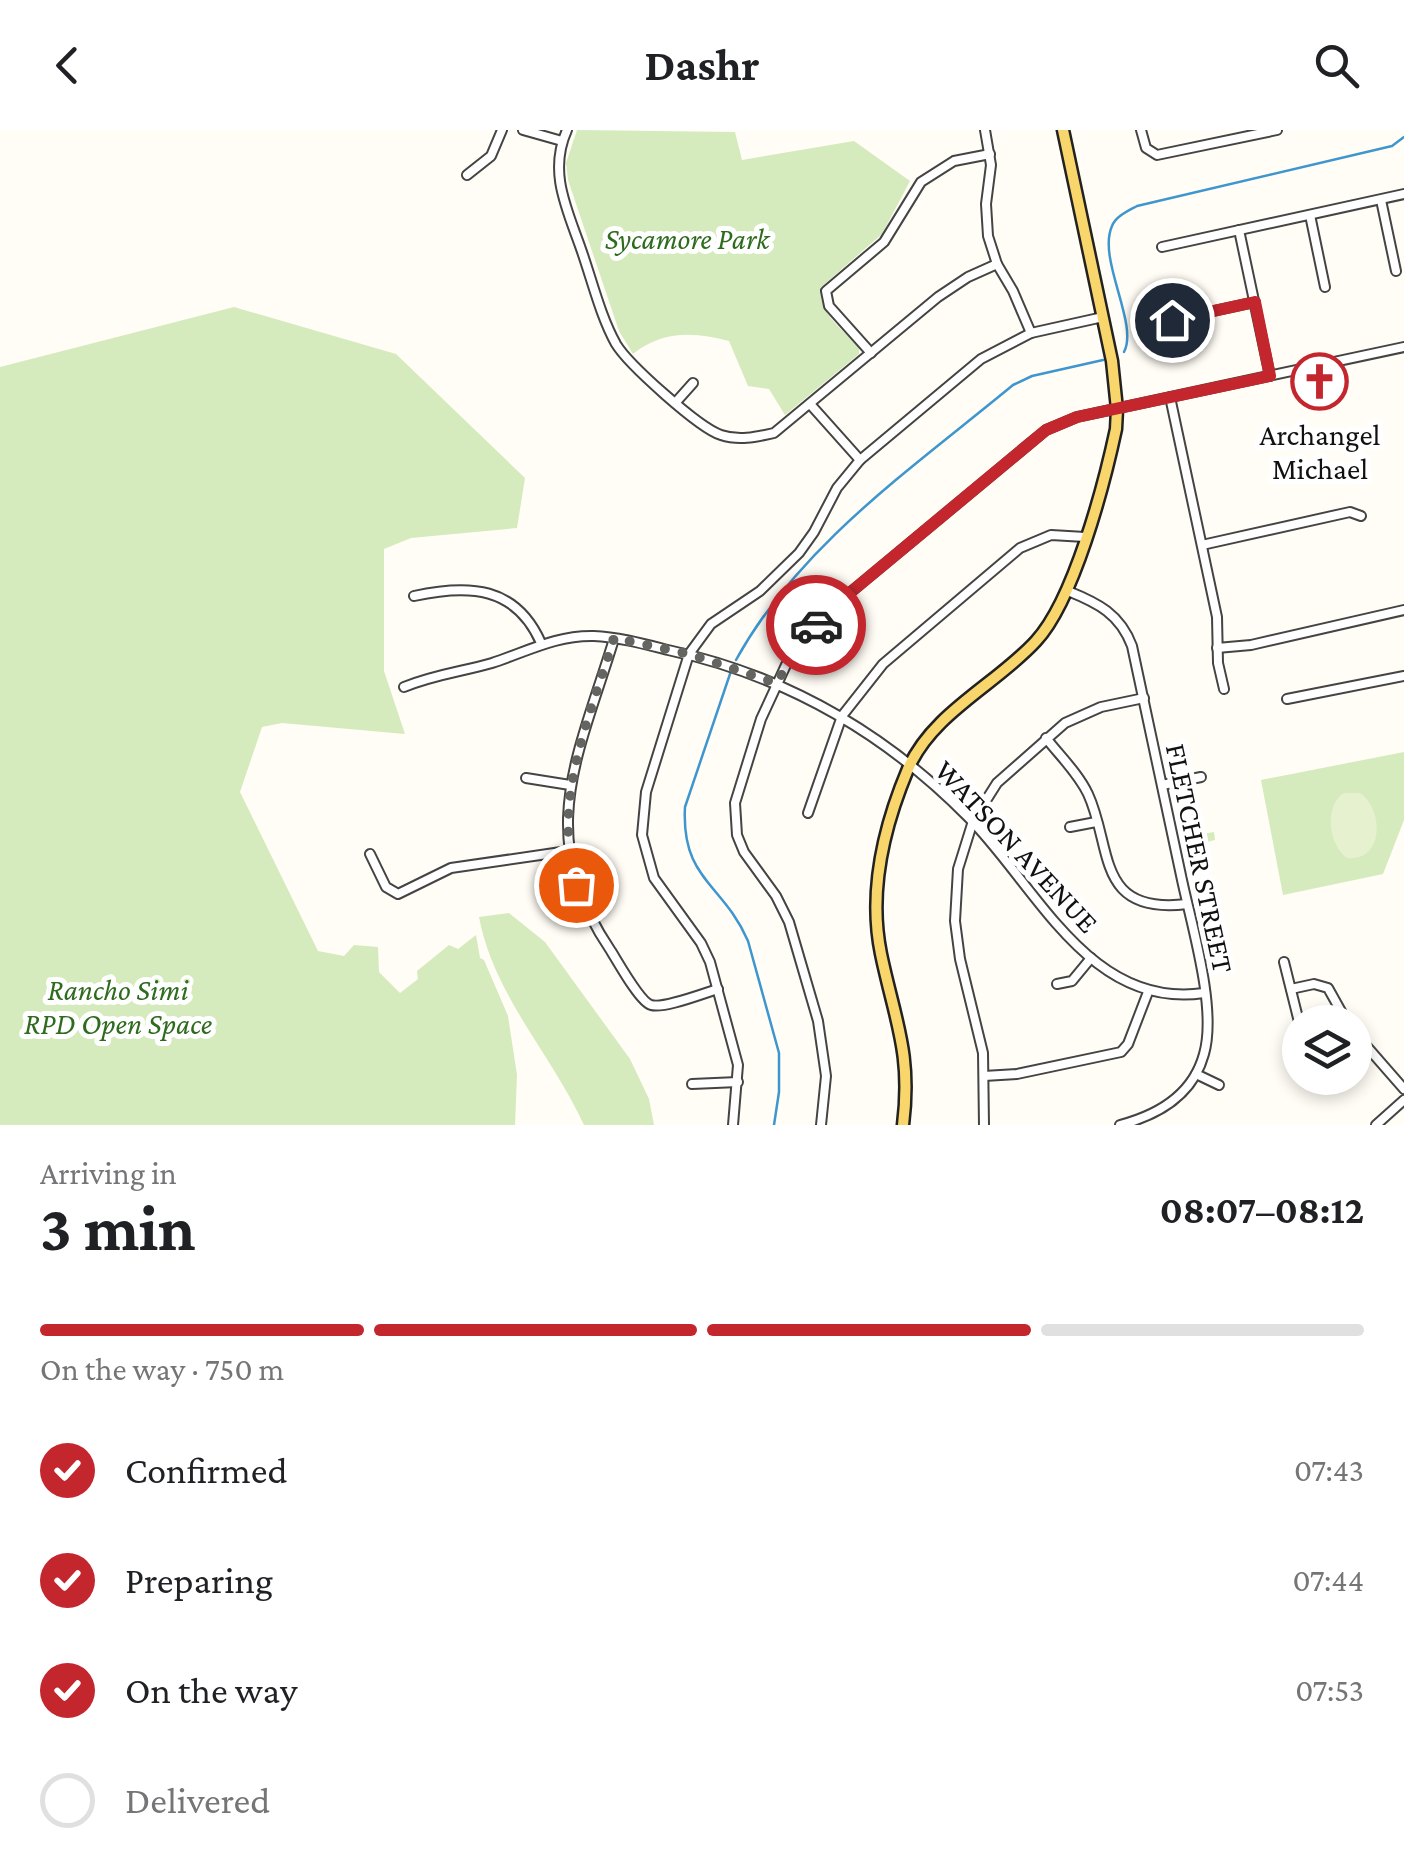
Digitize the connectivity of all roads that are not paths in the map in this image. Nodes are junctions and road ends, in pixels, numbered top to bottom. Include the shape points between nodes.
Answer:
1 (502, 130) edge
2 (523, 130) edge
3 (568, 130) edge
4 (985, 130) edge
5 (1063, 130) edge
6 (1141, 130) edge
7 (1277, 130) edge
8 (562, 142) junction
9 (990, 154) junction
10 (467, 175) dead end
11 (1404, 194) edge
12 (1381, 200) junction
13 (1310, 215) junction
14 (1239, 230) junction
15 (1162, 246) dead end
16 (997, 264) junction
17 (1396, 272) dead end
18 (1326, 286) dead end
19 (1255, 302) junction
20 (1103, 318) junction
21 (1172, 320) dead end
22 (1031, 334) junction
23 (1404, 347) edge
24 (871, 353) junction
25 (1270, 376) junction
26 (693, 382) dead end
27 (1170, 398) junction
28 (672, 399) junction
29 (810, 404) junction
30 (1118, 409) junction
31 (860, 460) junction
32 (1361, 516) dead end
33 (1085, 538) junction
34 (1202, 545) junction
35 (1068, 590) junction
36 (414, 596) dead end
37 (1404, 610) edge
38 (614, 638) junction
39 (541, 643) junction
40 (1217, 648) junction
41 (689, 654) junction
42 (1404, 676) edge
43 (776, 683) junction
44 (404, 687) dead end
45 (1224, 689) dead end
46 (1144, 698) junction
47 (1287, 699) dead end
48 (842, 716) junction
49 (1046, 738) junction
50 (910, 764) junction
51 (1201, 777) dead end
52 (526, 778) dead end
53 (570, 784) junction
54 (1162, 785) junction
55 (808, 814) dead end
56 (972, 821) junction
57 (1096, 822) junction
58 (1070, 827) dead end
59 (568, 851) junction
60 (370, 854) dead end
61 (1188, 904) junction
62 (1092, 958) junction
63 (1284, 962) dead end
64 (1058, 984) dead end
65 (718, 988) junction
66 (1291, 989) junction
67 (1148, 992) junction
68 (1204, 994) junction
69 (1295, 1005) edge
70 (1338, 1005) edge
71 (1372, 1052) edge
72 (1196, 1074) junction
73 (984, 1076) junction
74 (738, 1082) junction
75 (692, 1084) dead end
76 (1219, 1085) dead end
77 (1404, 1090) edge
78 (1404, 1100) edge
79 (733, 1125) edge
80 (821, 1125) edge
81 (903, 1125) edge
82 (984, 1125) edge
83 (1120, 1125) edge
84 (1376, 1125) edge

1 - 10 street via 490,156
2 - 8 street
3 - 8 street
4 - 9 street
5 - 20 main road
6 - 7 street via 1146,148 1157,155
8 - 28 street via 561,192 611,334 627,359
9 - 16 street via 985,220
9 - 24 street via 954,161 921,182 884,242 829,287 829,306
11 - 12 street
12 - 13 street
12 - 17 street
13 - 14 street
13 - 18 street
14 - 15 street
14 - 19 street
16 - 22 street
16 - 24 street via 949,289
19 - 21 street
19 - 25 street
20 - 22 street
20 - 30 main road
22 - 31 street via 982,358
23 - 25 street
24 - 29 street
25 - 27 street
26 - 28 street
27 - 30 street
27 - 34 street
28 - 29 street via 710,430 748,439 774,433
29 - 31 street
30 - 33 main road
30 - 43 street via 1063,422 1032,440 834,606
31 - 41 street via 799,553 760,591 710,624
32 - 34 street via 1350,512
33 - 35 main road
33 - 48 street via 1050,534 1020,548 884,664
34 - 40 street
35 - 46 street, FLETCHER STREET via 1103,606 1122,624
35 - 50 main road via 1036,641 940,724
36 - 39 street via 492,593 524,614
37 - 40 street
38 - 39 street, WATSON AVENUE
38 - 41 street, WATSON AVENUE
38 - 53 street
39 - 44 street, WATSON AVENUE
40 - 45 street
41 - 43 street, WATSON AVENUE
41 - 65 street via 646,792 642,834 654,878 701,943
42 - 47 street
43 - 48 street, WATSON AVENUE
43 - 80 street via 738,790 735,817 744,852 789,922 818,1021 826,1076
46 - 49 street via 1085,712
46 - 54 street, FLETCHER STREET
48 - 50 street, WATSON AVENUE
48 - 55 street
49 - 56 street via 997,783
49 - 57 street via 1081,781
50 - 56 street, WATSON AVENUE
50 - 81 main road via 883,844 877,902 880,951 907,1066
51 - 54 street
52 - 53 street
53 - 59 street
54 - 61 street, FLETCHER STREET
56 - 62 street, WATSON AVENUE via 1065,936
56 - 73 street via 958,869 955,921
57 - 58 street
57 - 61 street via 1106,862 1123,888 1154,904
59 - 60 street via 452,868 398,894 386,887
59 - 65 street via 588,915 645,1002 658,1006
61 - 68 street, FLETCHER STREET
62 - 64 street via 1072,981
62 - 67 street, WATSON AVENUE
63 - 66 street
65 - 74 street
66 - 69 street
66 - 70 street via 1328,988
67 - 68 street, WATSON AVENUE
67 - 73 street via 1121,1052
68 - 72 street, FLETCHER STREET via 1208,1036
71 - 77 street
72 - 76 street
72 - 83 street via 1161,1110
73 - 82 street
74 - 75 street
74 - 79 street
78 - 84 street

